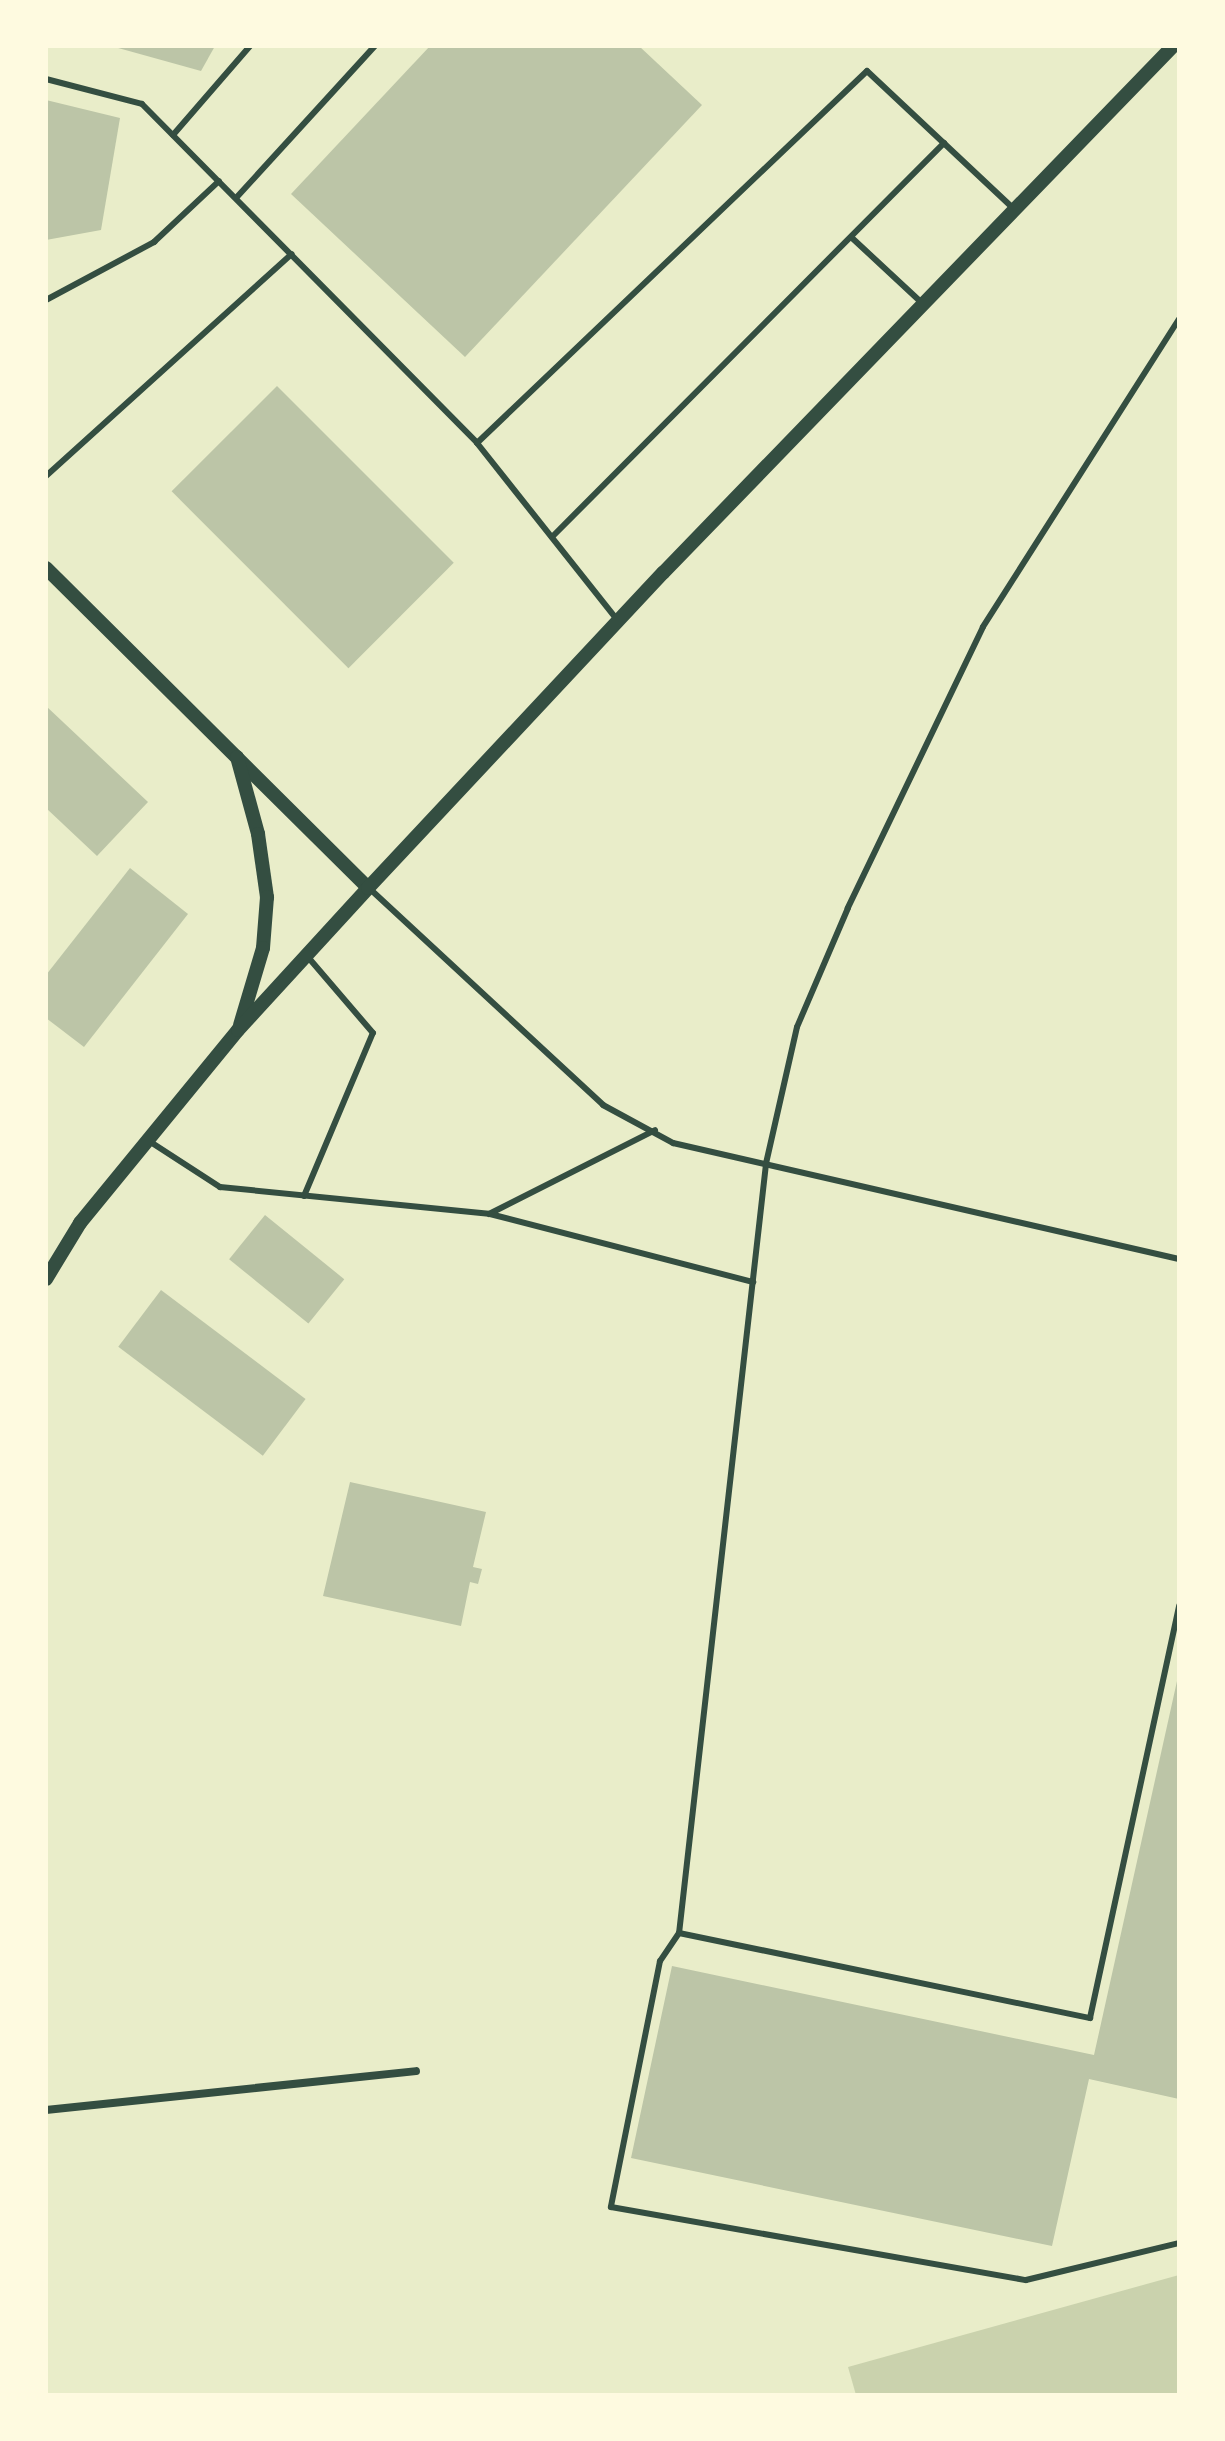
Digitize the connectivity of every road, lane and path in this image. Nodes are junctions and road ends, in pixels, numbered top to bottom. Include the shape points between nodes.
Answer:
1 (250, 46) edge
2 (375, 46) edge
3 (1173, 46) edge
4 (46, 79) edge
5 (173, 135) junction
6 (944, 143) junction
7 (219, 181) junction
8 (236, 198) junction
9 (1014, 209) junction
10 (851, 237) junction
11 (292, 254) junction
12 (46, 300) edge
13 (923, 304) junction
14 (1179, 319) edge
15 (477, 443) junction
16 (46, 476) edge
17 (552, 537) junction
18 (46, 568) edge
19 (618, 621) junction
20 (235, 753) junction
21 (368, 888) junction
22 (307, 956) junction
23 (238, 1030) junction
24 (655, 1130) junction
25 (148, 1141) junction
26 (766, 1164) junction
27 (304, 1196) junction
28 (489, 1214) junction
29 (1179, 1259) edge
30 (46, 1279) edge
31 (753, 1282) junction
32 (1179, 1606) edge
33 (679, 1933) junction
34 (416, 2071) dead end
35 (46, 2110) edge
36 (1179, 2243) edge

1 - 5 lane
2 - 8 lane
3 - 9 street
4 - 5 lane via 142,104
5 - 7 lane
6 - 9 lane
6 - 10 lane
6 - 15 lane via 867,71
7 - 8 lane
7 - 12 lane via 154,242
8 - 11 lane
9 - 13 street
10 - 13 lane
10 - 17 lane
11 - 15 lane
11 - 16 lane
13 - 19 street
14 - 26 lane via 983,627 797,1027
15 - 17 lane
17 - 19 lane
18 - 20 street
19 - 21 street
20 - 21 street
20 - 23 street via 258,834 267,897 263,948
21 - 22 street
21 - 24 lane via 603,1105
22 - 23 street
22 - 27 lane via 373,1033
23 - 25 street
24 - 26 lane via 673,1143
24 - 28 lane
25 - 27 lane via 220,1187
25 - 30 street via 80,1223
26 - 29 lane
26 - 31 lane
27 - 28 lane
28 - 31 lane
31 - 33 lane
32 - 33 lane via 1090,2018
33 - 36 lane via 660,1961 611,2207 1026,2280
34 - 35 street

